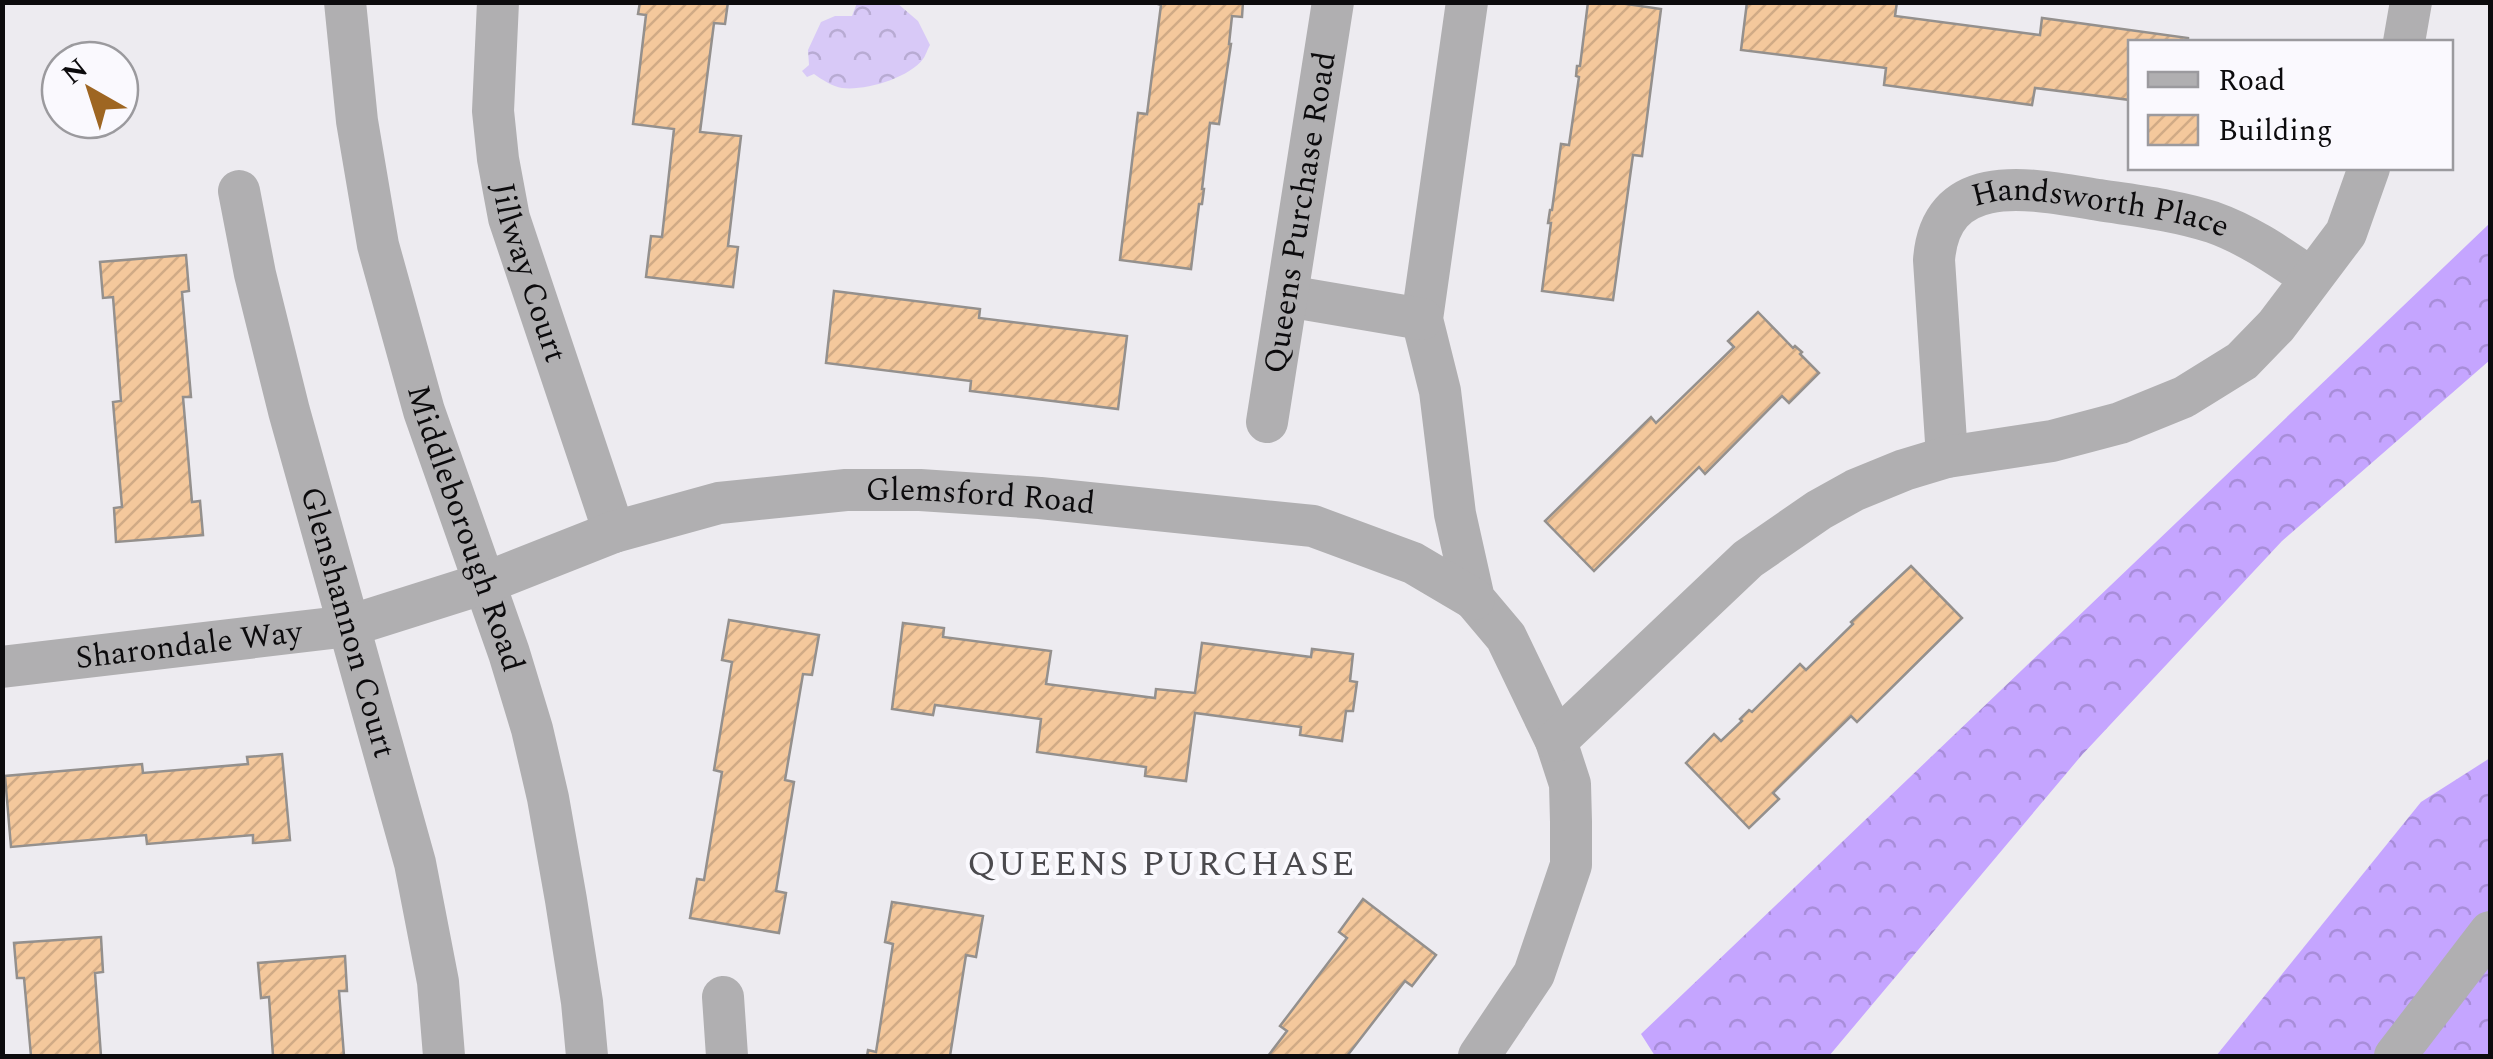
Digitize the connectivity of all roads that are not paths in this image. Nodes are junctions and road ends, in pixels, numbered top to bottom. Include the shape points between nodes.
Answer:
1 (345, 2) edge
2 (498, 2) edge
3 (1333, 2) edge
4 (1467, 2) edge
5 (2411, 2) edge
6 (2404, 40) edge
7 (2368, 170) edge
8 (240, 190) dead end
9 (2312, 278) junction
10 (1287, 296) junction
11 (1422, 319) junction
12 (1268, 422) dead end
13 (1947, 457) junction
14 (614, 532) junction
15 (486, 583) junction
16 (1474, 598) junction
17 (349, 626) junction
18 (2, 667) edge
19 (1556, 741) junction
20 (2490, 932) edge
21 (723, 997) dead end
22 (444, 1056) edge
23 (587, 1056) edge
24 (727, 1056) edge
25 (1479, 1056) edge
26 (2396, 1056) edge

1 - 15 street, Middleborough Road via 378,245 424,411
2 - 14 street, Jillway Court via 493,111 509,218
3 - 10 street, Queens Purchase Road
4 - 11 street
5 - 6 street
7 - 9 street via 2346,234
8 - 17 street, Glenshannon Court via 289,411
9 - 13 street via 2242,361 2184,397 2052,441
9 - 13 street, Handsworth Place via 2259,242 2167,210 2030,190 1967,200 1943,222 1934,260
10 - 11 street
10 - 12 street, Queens Purchase Road
11 - 16 street
13 - 19 street via 1855,490 1788,529
14 - 15 street, Glemsford Road
14 - 16 street, Glemsford Road via 719,503 846,490 1040,498 1313,526 1413,564
15 - 17 street, Sharondale Way
15 - 23 street, Middleborough Road via 548,798
16 - 19 street via 1506,637
17 - 18 street, Sharondale Way
17 - 22 street, Glenshannon Court via 415,863 438,982
19 - 25 street via 1570,784 1571,865 1534,974
20 - 26 street
21 - 24 street

